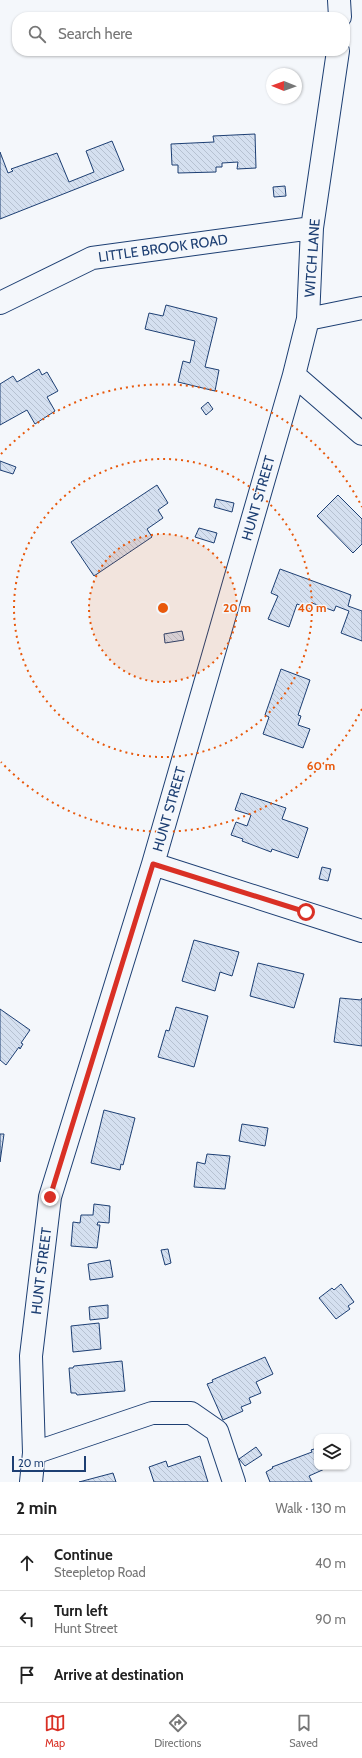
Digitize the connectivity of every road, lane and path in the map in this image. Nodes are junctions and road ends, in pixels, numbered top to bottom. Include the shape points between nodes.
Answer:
1 (339, 0) edge
2 (340, 12) edge
3 (337, 56) edge
4 (312, 228) junction
5 (0, 303) edge
6 (362, 308) edge
7 (308, 320) junction
8 (294, 375) junction
9 (362, 434) edge
10 (153, 864) junction
11 (362, 931) edge
12 (34, 1453) junction
13 (31, 1482) edge
14 (234, 1482) edge

1 - 2 street
3 - 4 street, WITCH LANE
4 - 5 street, LITTLE BROOK ROAD via 92,258
4 - 7 street, WITCH LANE
6 - 7 street
7 - 8 street, WITCH LANE
8 - 9 street
8 - 10 street, HUNT STREET
10 - 11 street
10 - 12 street, HUNT STREET via 50,1197 31,1356
12 - 13 street, HUNT STREET
12 - 14 street via 152,1413 191,1413 217,1431

